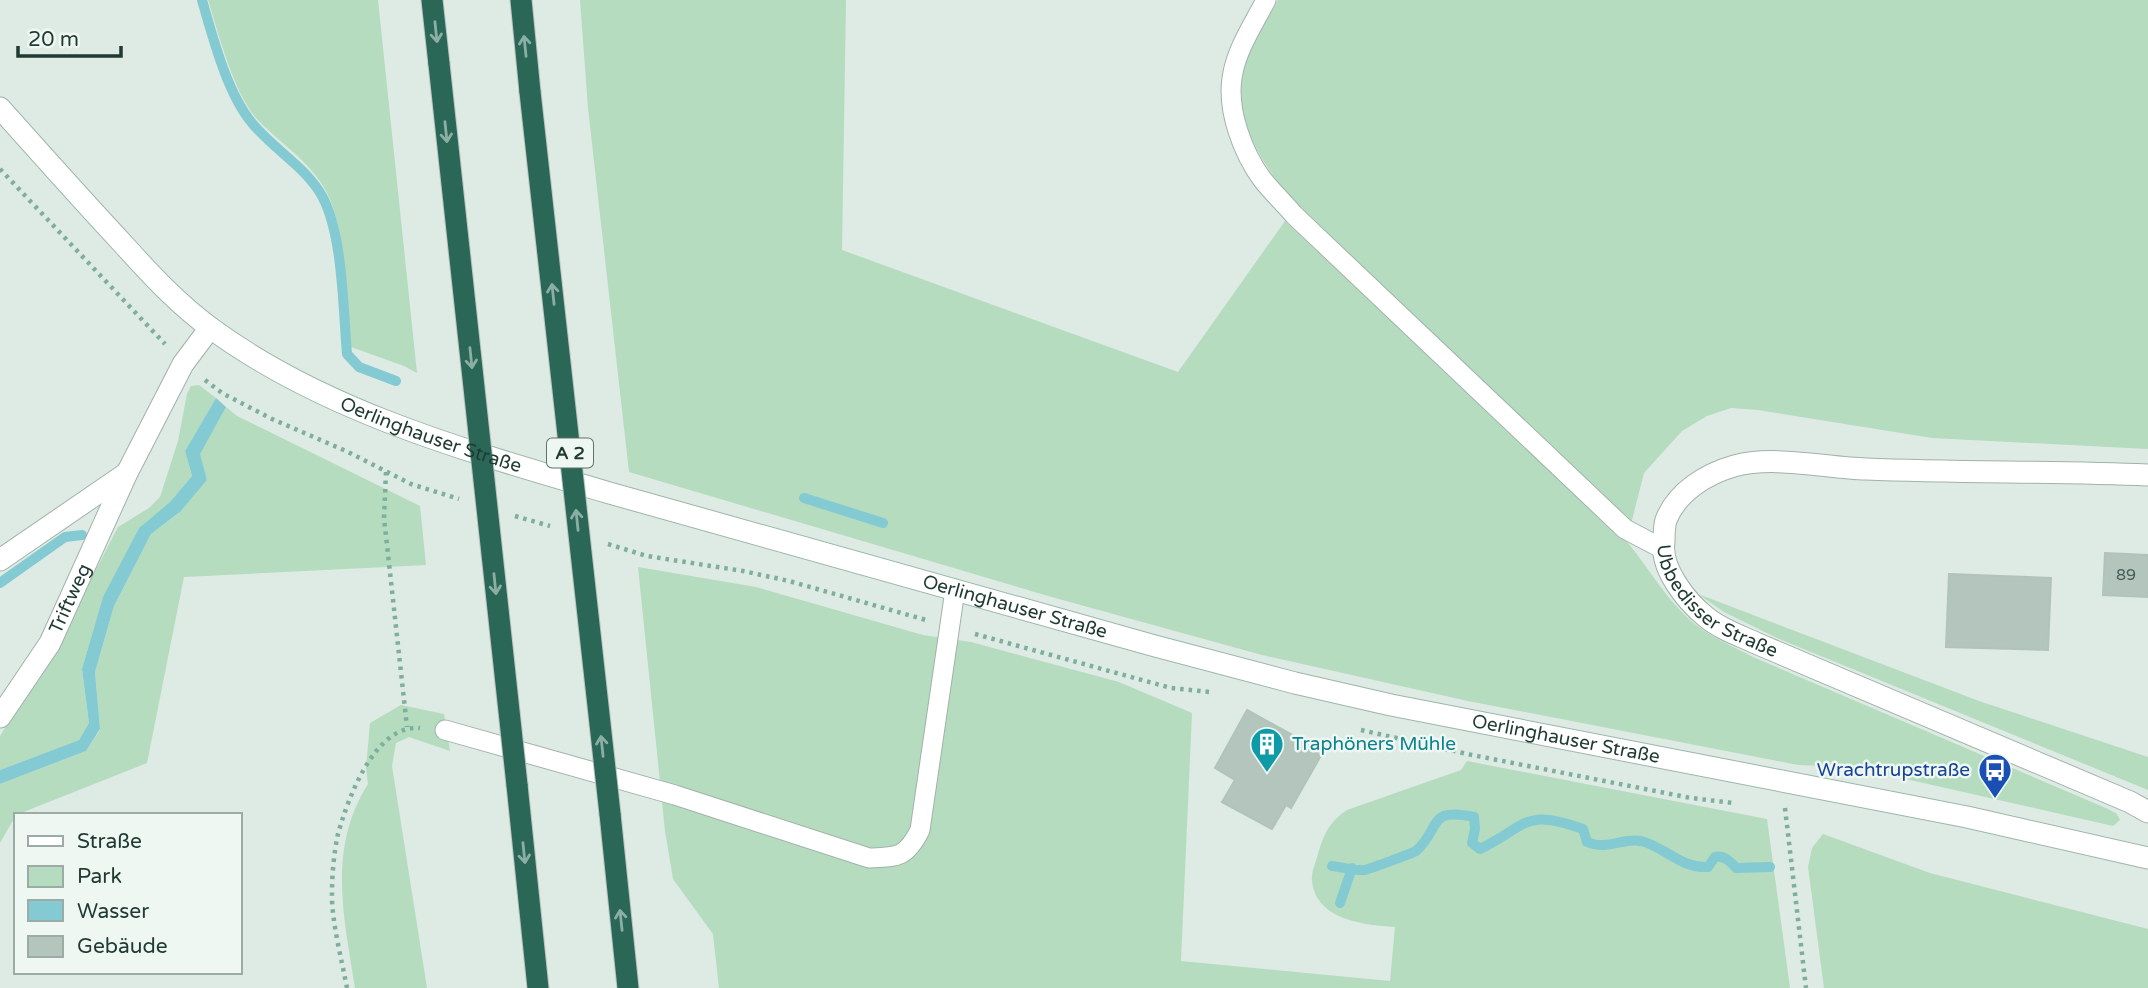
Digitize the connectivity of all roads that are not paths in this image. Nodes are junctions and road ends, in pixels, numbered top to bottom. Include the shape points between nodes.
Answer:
1 (432, 0) edge
2 (521, 0) edge
3 (1266, 0) edge
4 (0, 108) edge
5 (210, 328) junction
6 (127, 473) junction
7 (2148, 475) edge
8 (1662, 550) junction
9 (0, 560) edge
10 (955, 590) junction
11 (0, 717) edge
12 (445, 730) road end
13 (2148, 812) edge
14 (2148, 858) edge
15 (538, 988) edge
16 (628, 988) edge

1 -> 15 highway, bridge
16 -> 2 highway, A 2, bridge
3 - 8 lane via 1241,44 1231,79 1233,113 1262,178 1294,215 1625,530
4 - 5 main road, Oerlinghauser Straße via 160,284
5 - 6 main road, Triftweg via 183,364
5 - 10 main road, Oerlinghauser Straße via 329,398 416,430 533,470
6 - 9 main road, Triftweg
6 - 11 main road, Triftweg via 50,643
7 - 8 main road, Ubbedisser Straße via 1954,473 1771,462 1735,466 1703,478 1679,498 1666,521
8 - 13 main road, Ubbedisser Straße via 1673,581 1706,618
10 - 12 lane via 920,830 912,846 897,857 869,858 675,795
10 - 14 main road, Oerlinghauser Straße via 1379,702

